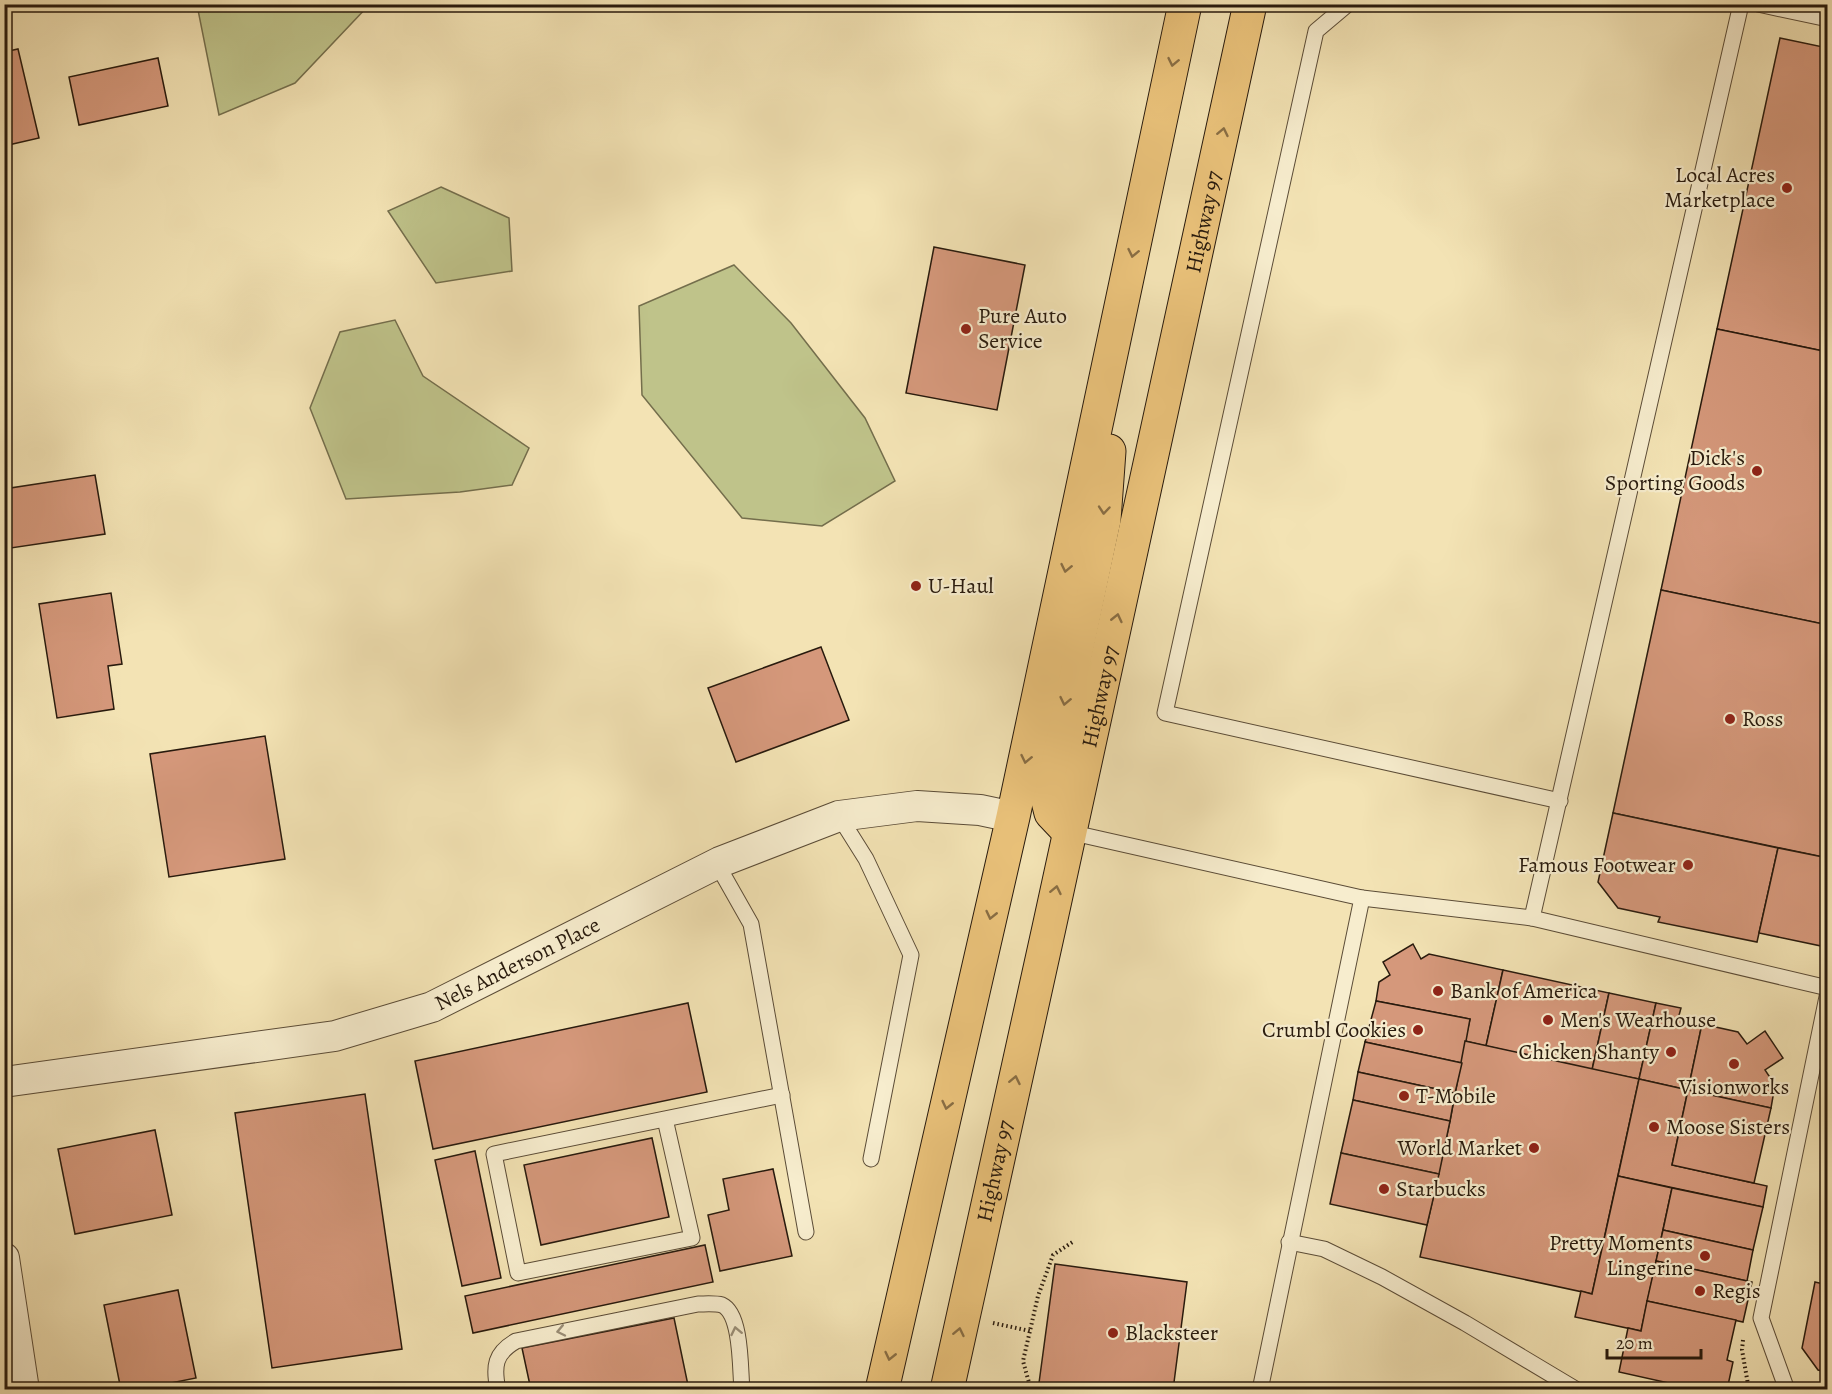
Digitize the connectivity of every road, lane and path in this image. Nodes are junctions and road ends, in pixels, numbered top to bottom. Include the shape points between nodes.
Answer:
1 (1185, 4) edge
2 (1250, 4) edge
3 (1348, 4) edge
4 (1741, 4) edge
5 (1758, 4) edge
6 (1827, 19) edge
7 (1118, 326) junction
8 (1560, 801) junction
9 (839, 816) junction
10 (1013, 817) junction
11 (1069, 832) junction
12 (717, 864) junction
13 (1362, 898) junction
14 (1532, 918) junction
15 (1827, 990) edge
16 (4, 1082) edge
17 (782, 1095) junction
18 (665, 1119) junction
19 (871, 1159) dead end
20 (806, 1232) dead end
21 (1074, 1241) dead end
22 (1289, 1242) junction
23 (4, 1258) edge
24 (992, 1322) dead end
25 (1030, 1331) junction
26 (1744, 1331) dead end
27 (24, 1389) edge
28 (498, 1389) edge
29 (742, 1389) edge
30 (882, 1389) edge
31 (947, 1389) edge
32 (1031, 1389) edge
33 (1260, 1389) edge
34 (1577, 1389) edge
35 (1749, 1389) edge
36 (1787, 1389) edge

1 -> 7 main road
11 -> 2 main road, Highway 97
3 - 8 lane via 1316,31 1165,713
4 - 8 lane
5 - 6 lane
7 -> 10 main road
7 -> 11 main road via 1104,520 1046,793 1051,813
8 - 14 lane
9 - 10 street, Nels Anderson Place via 917,806 980,810
9 - 12 street, Nels Anderson Place
9 - 19 lane via 866,859 911,955
10 -> 30 main road
11 - 13 lane
31 -> 11 main road, Highway 97
12 - 16 street, Nels Anderson Place via 432,1007 335,1036
12 - 17 lane via 751,924
13 - 14 lane
13 - 22 lane
14 - 15 lane
15 - 36 lane via 1761,1318
17 - 18 lane
17 - 20 lane
18 - 18 lane via 494,1154 518,1273 692,1238
21 - 25 path via 1053,1255
22 - 33 lane
22 - 34 lane via 1324,1249 1382,1277
23 - 27 street
24 - 25 path
25 - 32 path via 1023,1361
26 - 35 path via 1742,1350
29 -> 28 lane via 731,1312 721,1305 698,1304 516,1341 504,1348 495,1364

